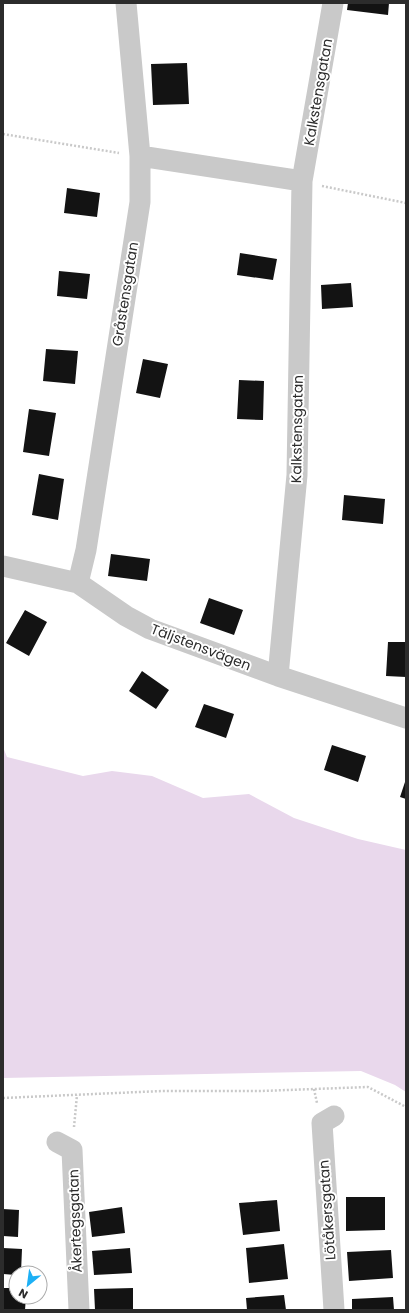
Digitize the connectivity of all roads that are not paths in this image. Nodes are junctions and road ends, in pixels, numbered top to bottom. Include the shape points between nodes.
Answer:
1 (126, 3) edge
2 (334, 3) edge
3 (140, 156) junction
4 (302, 181) junction
5 (3, 566) edge
6 (78, 583) junction
7 (278, 676) junction
8 (406, 718) edge
9 (334, 1116) dead end
10 (64, 1146) road end
11 (79, 1310) edge
12 (334, 1310) edge

1 - 3 street, Gråstensgatan
2 - 4 street, Kalkstensgatan
3 - 4 street
3 - 6 street, Gråstensgatan via 140,202 86,550
4 - 7 street, Kalkstensgatan via 297,475
5 - 6 street, Täljstensvägen
6 - 7 street, Täljstensvägen via 150,629
7 - 8 street, Täljstensvägen
9 - 12 street, Lötåkersgatan via 322,1123
10 - 11 street, Åkertegsgatan

